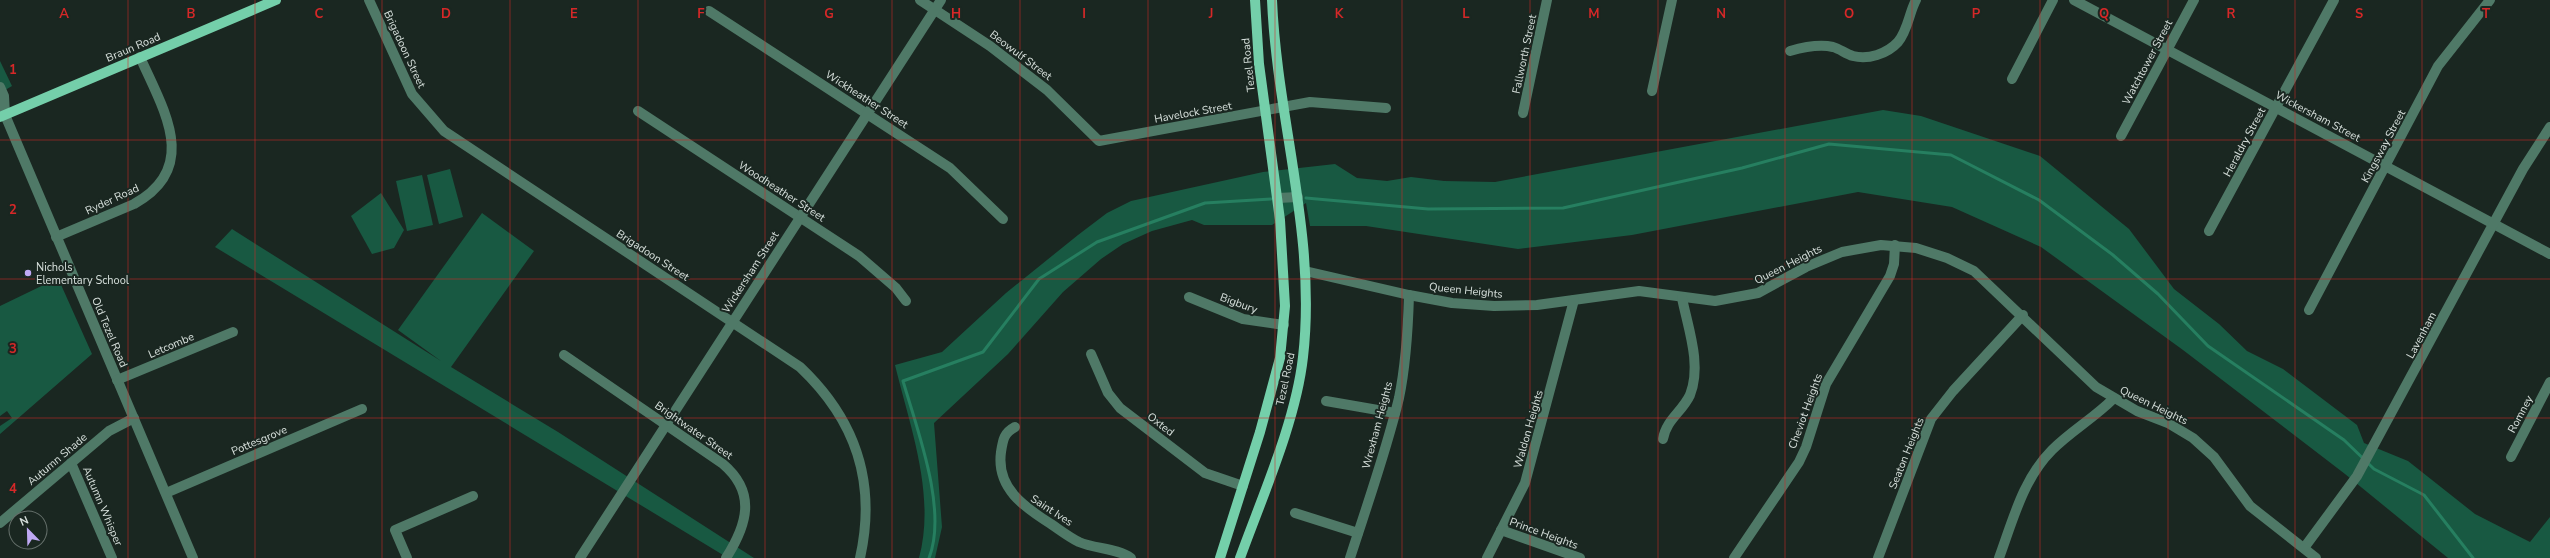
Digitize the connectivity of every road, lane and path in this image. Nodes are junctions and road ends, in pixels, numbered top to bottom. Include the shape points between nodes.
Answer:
1 (276, 0) edge
2 (369, 0) edge
3 (920, 0) edge
4 (941, 0) edge
5 (1255, 0) edge
6 (1272, 0) edge
7 (1547, 0) edge
8 (1672, 0) edge
9 (1916, 0) edge
10 (2053, 0) edge
11 (2074, 0) edge
12 (2194, 0) edge
13 (2334, 0) edge
14 (2490, 0) edge
15 (935, 10) junction
16 (709, 11) dead end
17 (2167, 50) junction
18 (1790, 51) dead end
19 (140, 57) junction
20 (2012, 79) dead end
21 (0, 87) edge
22 (1652, 91) dead end
23 (1283, 108) junction
24 (1386, 108) dead end
25 (2276, 108) junction
26 (638, 111) dead end
27 (1266, 111) junction
28 (868, 113) junction
29 (1523, 113) dead end
30 (2, 114) edge
31 (2550, 127) edge
32 (2121, 136) dead end
33 (1099, 141) joint
34 (2386, 167) junction
35 (1298, 196) junction
36 (1278, 198) junction
37 (800, 216) junction
38 (1003, 219) dead end
39 (2494, 224) junction
40 (2209, 231) dead end
41 (56, 237) junction
42 (1895, 245) junction
43 (2550, 254) edge
44 (1305, 271) junction
45 (1409, 295) junction
46 (1189, 297) dead end
47 (1682, 298) junction
48 (1574, 300) junction
49 (906, 301) dead end
50 (2309, 310) dead end
51 (2023, 316) junction
52 (732, 321) junction
53 (1284, 325) junction
54 (233, 332) dead end
55 (1091, 354) dead end
56 (564, 355) dead end
57 (117, 380) junction
58 (2550, 382) edge
59 (2113, 399) junction
60 (1326, 400) dead end
61 (362, 409) dead end
62 (1395, 413) junction
63 (134, 418) junction
64 (666, 425) junction
65 (1015, 427) dead end
66 (1663, 439) dead end
67 (2511, 457) dead end
68 (71, 463) junction
69 (1243, 486) junction
70 (166, 493) junction
71 (473, 496) dead end
72 (1295, 513) dead end
73 (0, 523) edge
74 (1501, 530) junction
75 (1358, 533) junction
76 (2304, 548) junction
77 (112, 558) edge
78 (194, 558) edge
79 (407, 558) edge
80 (580, 558) edge
81 (726, 558) edge
82 (860, 558) edge
83 (1131, 558) edge
84 (1220, 558) edge
85 (1240, 558) edge
86 (1350, 558) edge
87 (1487, 558) edge
88 (1580, 558) edge
89 (1734, 558) edge
90 (1878, 558) edge
91 (1999, 558) edge
92 (2316, 558) edge

1 - 19 main road, Braun Road
2 - 52 street, Brigadoon Street via 412,94 444,131
3 - 15 street, Beowulf Street
4 - 15 street, Wickersham Street
5 - 27 main road, Tezel Road via 1258,57
6 - 23 main road, Tezel Road via 1274,43
7 - 29 street, Fallworth Street
8 - 22 street
9 - 18 street via 1898,42 1874,56 1853,56 1834,47 1819,46
10 - 20 street
11 - 17 street, Wickersham Street
12 - 17 street, Watchtower Street
13 - 25 street, Heraldry Street
14 - 34 street, Kingsway Street via 2438,66
15 - 28 street, Wickersham Street
15 - 33 street, Beowulf Street via 990,46 1048,90
16 - 28 street, Wickheather Street
17 - 25 street, Wickersham Street
17 - 32 street, Watchtower Street
19 - 30 main road, Braun Road
19 - 41 street, Ryder Road via 172,132 172,159 164,178 151,193 134,204
21 - 30 street, Old Tezel Road via 4,96
23 - 24 street, Havelock Street via 1321,101
23 - 27 street, Havelock Street
23 - 35 main road, Tezel Road
25 - 34 street, Wickersham Street
25 - 40 street, Heraldry Street
26 - 37 street, Woodheather Street
27 - 33 street, Havelock Street
27 - 36 main road, Tezel Road
28 - 37 street, Wickersham Street
28 - 38 street, Wickheather Street via 950,168
30 - 41 street, Old Tezel Road
31 - 39 street, Lavenham via 2523,169
34 - 39 street, Wickersham Street
34 - 50 street, Kingsway Street
35 - 36 street
35 - 44 main road, Tezel Road
36 - 53 main road, Tezel Road via 1285,271
37 - 49 street, Woodheather Street via 877,270
37 - 52 street, Wickersham Street
39 - 43 street, Wickersham Street
39 - 76 street, Lavenham via 2357,476
41 - 57 street, Old Tezel Road
42 - 47 street, Queen Heights via 1861,248 1836,254 1771,287 1744,297 1714,301
42 - 51 street, Queen Heights via 1916,248 1947,258 1974,271
42 - 89 street, Cheviot Heights via 1894,264 1890,276 1826,384 1804,452
44 - 45 street, Queen Heights
44 - 85 main road, Tezel Road via 1305,323 1300,371 1284,436
45 - 48 street, Queen Heights via 1452,303 1494,306 1537,305
45 - 62 street, Wrexham Heights via 1407,344
46 - 53 street, Bigbury via 1243,319
47 - 48 street, Queen Heights via 1639,291
47 - 66 street via 1695,366 1694,378 1689,396 1668,422
48 - 74 street, Waldon Heights via 1525,483
51 - 59 street, Queen Heights via 2082,375
51 - 90 street, Seaton Heights via 1931,419
52 - 64 street, Wickersham Street
52 - 82 street, Brigadoon Street via 800,368 830,397 841,414 857,451 865,482 866,519
53 - 69 main road, Tezel Road via 1280,358
54 - 57 street, Letcombe
55 - 69 street, Oxted via 1108,394 1120,408 1206,473
56 - 64 street, Brightwater Street
57 - 63 street, Old Tezel Road
58 - 67 street, Romney
59 - 76 street, Queen Heights via 2168,423 2193,438 2214,457 2250,506
59 - 91 street via 2056,446 2038,467 2023,491
60 - 62 street
61 - 70 street, Pottesgrove
62 - 75 street, Wrexham Heights
63 - 68 street, Autumn Shade via 118,425
63 - 70 street, Old Tezel Road
64 - 80 street, Wickersham Street
64 - 81 street, Brightwater Street via 723,464 736,477 742,488 746,506 745,519 740,537
65 - 83 street, Saint Ives via 1006,432 1003,438 1000,460 1003,476 1017,500 1078,541 1120,552
68 - 73 street, Autumn Shade
68 - 77 street, Autumn Whisper
69 - 84 main road, Tezel Road
70 - 78 street, Old Tezel Road
71 - 79 street via 395,530
72 - 75 street
74 - 87 street, Waldon Heights
74 - 88 street, Prince Heights
75 - 86 street, Wrexham Heights
76 - 92 street, Queen Heights

